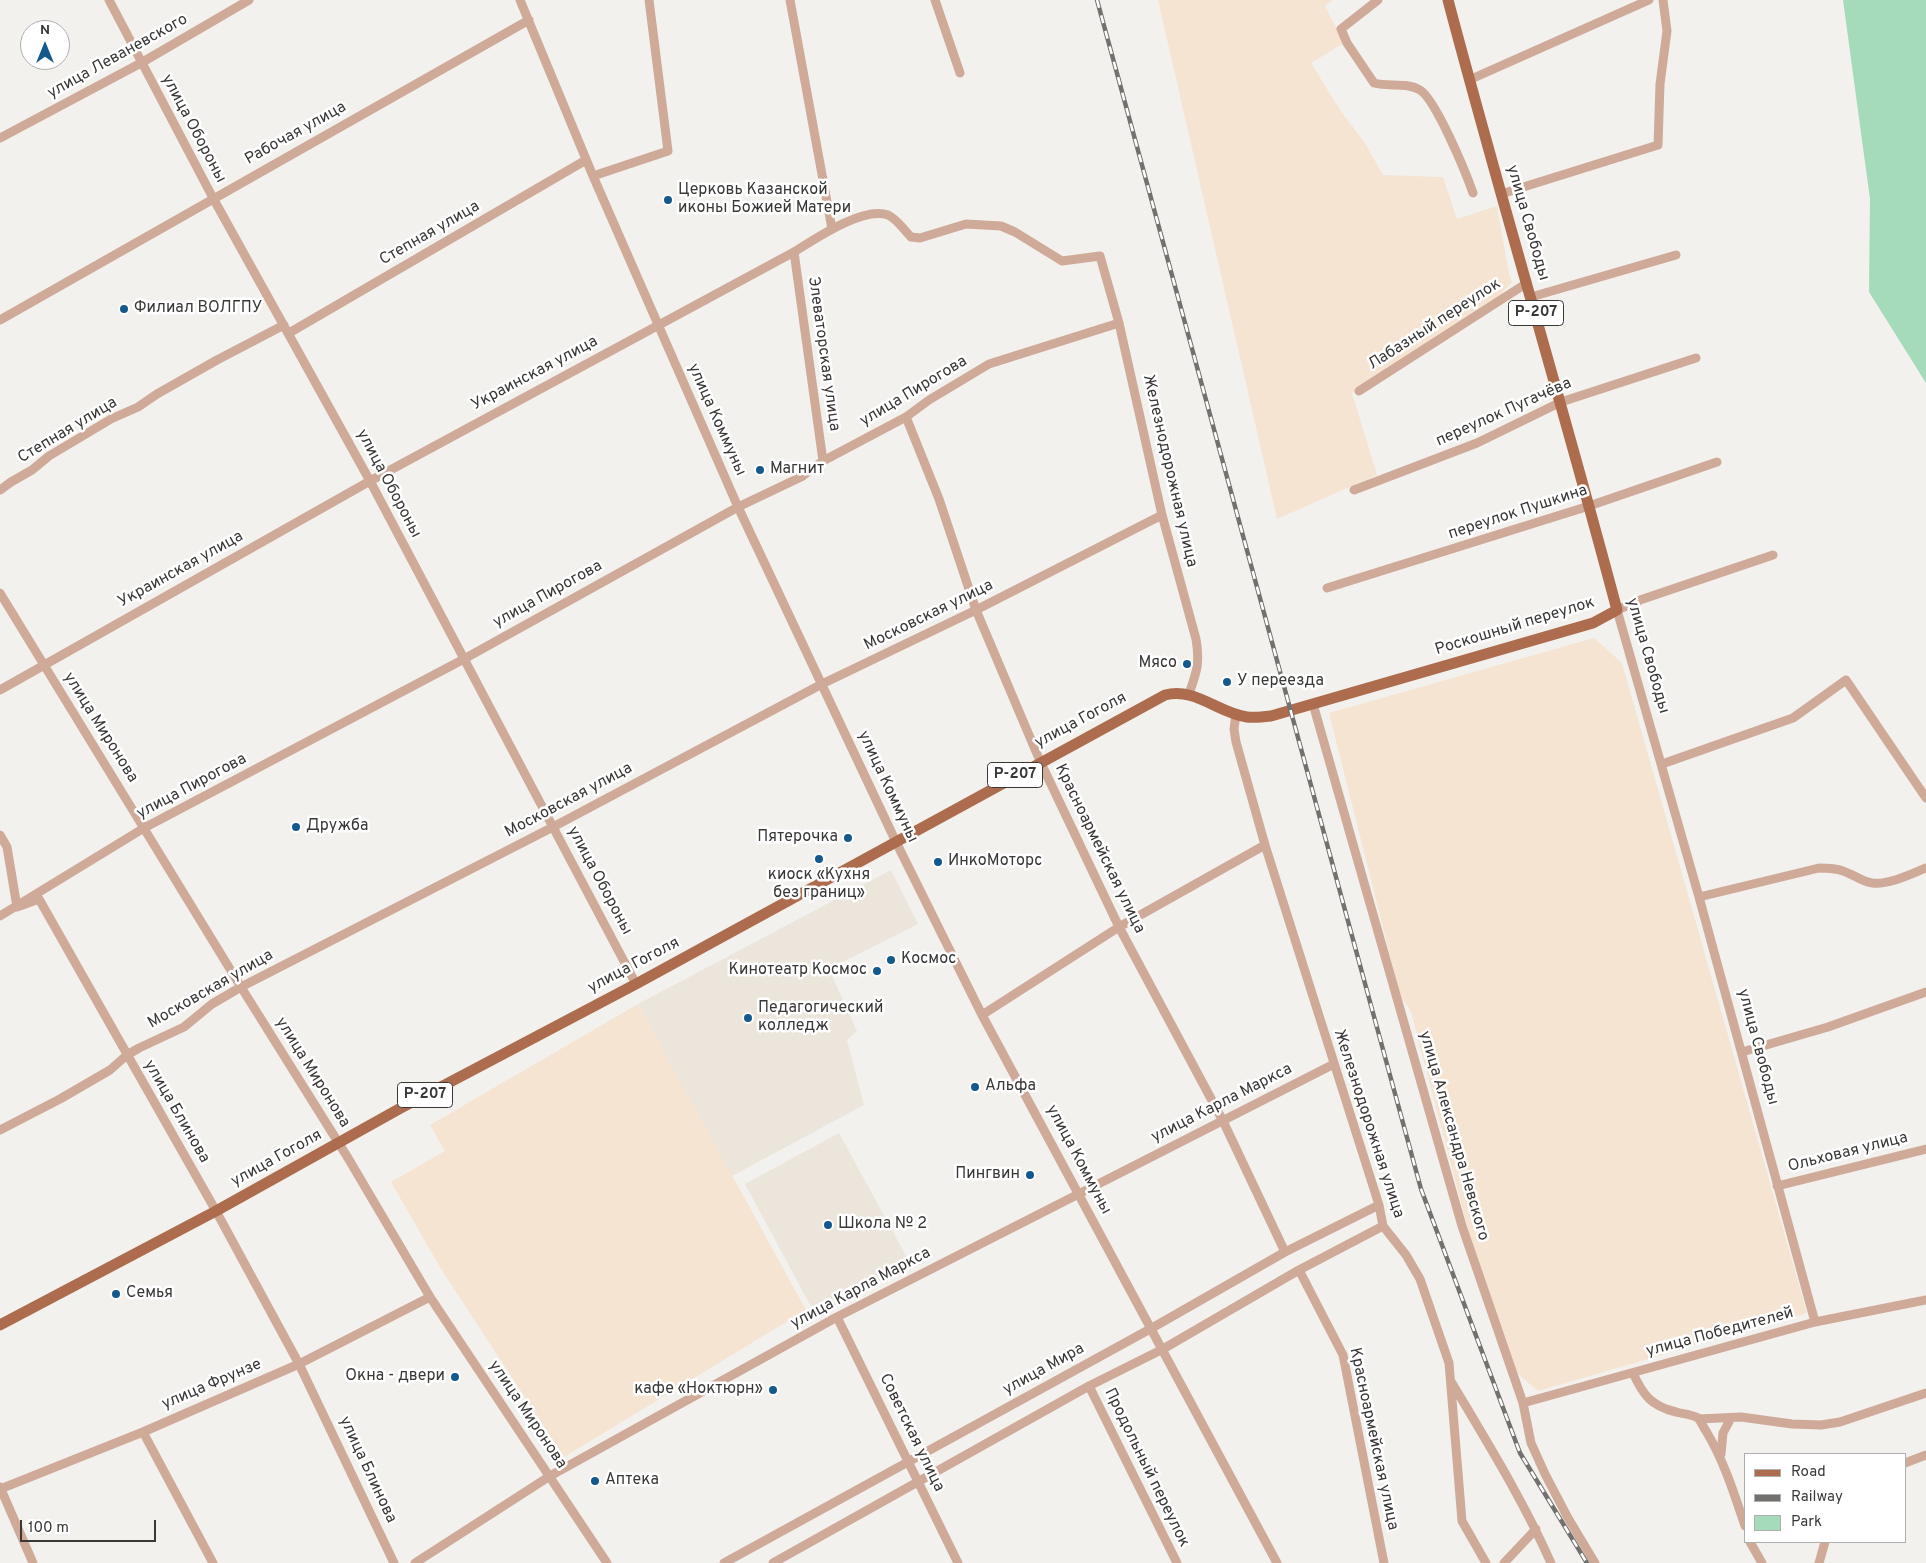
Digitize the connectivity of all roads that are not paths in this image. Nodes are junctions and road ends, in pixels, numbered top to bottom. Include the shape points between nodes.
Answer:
1 (109, 0) edge
2 (249, 0) edge
3 (520, 0) edge
4 (649, 0) edge
5 (790, 0) edge
6 (935, 0) edge
7 (1378, 0) edge
8 (1448, 0) edge
9 (1648, 0) edge
10 (1663, 0) edge
11 (528, 20) junction
12 (141, 63) junction
13 (960, 73) dead end
14 (1469, 80) junction
15 (0, 138) edge
16 (586, 160) junction
17 (593, 176) junction
18 (1473, 193) dead end
19 (1501, 194) junction
20 (213, 198) junction
21 (832, 229) junction
22 (794, 252) junction
23 (1676, 255) dead end
24 (1100, 256) joint
25 (1527, 283) junction
26 (1531, 297) junction
27 (0, 320) edge
28 (1119, 323) junction
29 (658, 325) junction
30 (287, 329) junction
31 (1696, 358) dead end
32 (1359, 391) dead end
33 (1561, 402) junction
34 (906, 417) junction
35 (823, 461) junction
36 (1717, 462) dead end
37 (370, 481) junction
38 (0, 490) edge
39 (1354, 490) dead end
40 (738, 506) junction
41 (1589, 506) junction
42 (1162, 515) junction
43 (1773, 555) dead end
44 (1327, 588) dead end
45 (0, 593) edge
46 (976, 610) junction
47 (1617, 610) junction
48 (464, 660) junction
49 (43, 665) junction
50 (822, 684) junction
51 (0, 690) edge
52 (1189, 694) junction
53 (1313, 704) junction
54 (1290, 710) joint
55 (1236, 714) junction
56 (1040, 762) junction
57 (1662, 764) junction
58 (1926, 798) edge
59 (553, 827) junction
60 (144, 828) junction
61 (0, 835) edge
62 (896, 842) junction
63 (1265, 844) junction
64 (1926, 868) edge
65 (1699, 897) junction
66 (17, 907) junction
67 (0, 916) edge
68 (1119, 927) junction
69 (636, 984) junction
70 (241, 986) junction
71 (1926, 992) edge
72 (982, 1015) junction
73 (1742, 1052) junction
74 (126, 1055) junction
75 (1334, 1064) junction
76 (1223, 1121) junction
77 (0, 1130) edge
78 (339, 1143) junction
79 (1926, 1149) edge
80 (1778, 1186) junction
81 (1078, 1193) junction
82 (1379, 1205) junction
83 (216, 1211) junction
84 (1383, 1226) junction
85 (1285, 1252) junction
86 (1300, 1270) junction
87 (430, 1297) junction
88 (1926, 1300) edge
89 (837, 1317) junction
90 (1815, 1322) junction
91 (0, 1325) edge
92 (1152, 1328) junction
93 (1163, 1349) junction
94 (299, 1364) junction
95 (1633, 1372) junction
96 (1450, 1381) junction
97 (1089, 1386) junction
98 (1926, 1393) edge
99 (1523, 1404) junction
100 (1731, 1418) junction
101 (1699, 1419) junction
102 (142, 1432) junction
103 (1926, 1455) edge
104 (1721, 1457) junction
105 (907, 1461) junction
106 (1906, 1463) edge
107 (550, 1476) junction
108 (919, 1481) junction
109 (0, 1488) edge
110 (1744, 1523) edge
111 (1536, 1529) junction
112 (1751, 1543) edge
113 (1825, 1543) edge
114 (33, 1563) edge
115 (213, 1563) edge
116 (394, 1563) edge
117 (415, 1563) edge
118 (607, 1563) edge
119 (724, 1563) edge
120 (773, 1563) edge
121 (958, 1563) edge
122 (1177, 1563) edge
123 (1276, 1563) edge
124 (1384, 1563) edge
125 (1486, 1563) edge
126 (1504, 1563) edge
127 (1551, 1563) edge
128 (1595, 1563) edge
129 (1762, 1563) edge
130 (1819, 1563) edge

1 - 12 street, улица Обороны
2 - 12 street, улица Леваневского
3 - 11 street, улица Коммуны
4 - 17 street via 668,151
5 - 21 street
6 - 13 street
7 - 18 street via 1341,29 1347,44 1374,83 1410,86 1421,91 1432,103 1462,162
8 - 14 main road, улица Свободы / Р-207
9 - 14 street
10 - 19 street via 1667,32 1660,84 1658,145
11 - 16 street, улица Коммуны
11 - 20 street, Рабочая улица
12 - 15 street, улица Леваневского
12 - 20 street, улица Обороны
14 - 19 main road, улица Свободы / Р-207
16 - 17 street, улица Коммуны
16 - 30 street, Степная улица
17 - 29 street, улица Коммуны
19 - 25 main road, улица Свободы / Р-207
20 - 27 street, Рабочая улица
20 - 30 street, улица Обороны
21 - 22 street, Украинская улица
21 - 24 street, Украинская улица via 868,214 888,215 911,237 920,238 966,224 1001,226 1062,261
22 - 29 street, Украинская улица
22 - 35 street, Элеваторская улица
23 - 26 street
24 - 28 street, Железнодорожная улица
25 - 26 main road, улица Свободы / Р-207
25 - 32 street, Лабазный переулок
26 - 33 main road, улица Свободы / Р-207
28 - 34 street, улица Пирогова via 990,364
28 - 42 street, Железнодорожная улица
29 - 37 street, Украинская улица
29 - 40 street, улица Коммуны
30 - 37 street, улица Обороны
30 - 38 street, Степная улица via 217,360 138,407 111,419
31 - 33 street, переулок Пугачёва
33 - 39 street, переулок Пугачёва via 1477,443
33 - 41 main road, улица Свободы / Р-207
34 - 35 street, улица Пирогова
34 - 46 street, Красноармейская улица via 939,499
35 - 40 street, улица Пирогова via 801,477
36 - 41 street, переулок Пушкина
37 - 48 street, улица Обороны
37 - 49 street, Украинская улица
40 - 48 street, улица Пирогова
40 - 50 street, улица Коммуны
41 - 44 street, переулок Пушкина
41 - 47 main road, улица Свободы / Р-207
42 - 46 street, Московская улица
42 - 52 street, Железнодорожная улица via 1199,656
43 - 47 street, Роскошный переулок
45 - 49 street, улица Миронова
46 - 50 street, Московская улица
46 - 56 street, Красноармейская улица
47 - 53 main road, Роскошный переулок / Р-207 via 1593,623
47 - 57 street, улица Свободы
48 - 59 street, улица Обороны
48 - 60 street, улица Пирогова
49 - 51 street, Украинская улица
49 - 60 street, улица Миронова
50 - 59 street, Московская улица
50 - 62 street, улица Коммуны
52 - 55 main road, улица Гоголя / Р-207
52 - 56 main road, улица Гоголя / Р-207 via 1174,692 1165,695
53 - 54 main road, Роскошный переулок / Р-207
53 - 99 street, улица Александра Невского via 1462,1226
54 - 55 main road, улица Гоголя / Р-207 via 1259,717
55 - 63 street, Железнодорожная улица via 1236,742
56 - 62 main road, улица Гоголя / Р-207
56 - 68 street, Красноармейская улица
57 - 58 street via 1793,718 1846,680
57 - 65 street, улица Свободы
59 - 69 street, улица Обороны
59 - 70 street, Московская улица
60 - 66 street, улица Пирогова
60 - 70 street, улица Миронова
61 - 66 street via 7,847
62 - 69 main road, улица Гоголя / Р-207
62 - 72 street, улица Коммуны
63 - 68 street
63 - 75 street, Железнодорожная улица
64 - 65 street via 1873,884 1844,871 1819,868
65 - 73 street, улица Свободы
66 - 67 street, улица Пирогова
66 - 74 street, улица Блинова via 39,899
68 - 72 street
68 - 76 street, Красноармейская улица
69 - 78 main road, улица Гоголя / Р-207
70 - 74 street, Московская улица via 184,1027
70 - 78 street, улица Миронова
71 - 73 street via 1828,1027
72 - 81 street, улица Коммуны
73 - 80 street, улица Свободы
74 - 77 street, Московская улица via 110,1070
74 - 83 street, улица Блинова
75 - 76 street, улица Карла Маркса
75 - 82 street, Железнодорожная улица
76 - 81 street, улица Карла Маркса
76 - 85 street, Красноармейская улица
78 - 83 main road, улица Гоголя / Р-207
78 - 87 street, улица Миронова
79 - 80 street, Ольховая улица
80 - 90 street, улица Свободы
81 - 89 street, улица Карла Маркса
81 - 92 street, улица Коммуны
82 - 84 street, Железнодорожная улица
82 - 85 street, улица Мира
83 - 91 main road, улица Гоголя / Р-207
83 - 94 street, улица Блинова
84 - 86 street
84 - 96 street, Железнодорожная улица via 1420,1279 1449,1363
85 - 92 street, улица Мира
86 - 93 street
86 - 124 street, Красноармейская улица via 1343,1355
87 - 94 street, улица Фрунзе
87 - 107 street, улица Миронова
88 - 90 street, улица Победителей
89 - 105 street, Советская улица
89 - 107 street, улица Карла Маркса
90 - 95 street, улица Победителей
92 - 93 street, улица Коммуны
92 - 105 street, улица Мира
93 - 97 street
93 - 123 street, улица Коммуны
94 - 102 street, улица Фрунзе
94 - 116 street, улица Блинова
95 - 99 street, улица Победителей
95 - 101 street via 1649,1400 1660,1407
96 - 111 street
96 - 125 street, Железнодорожная улица via 1462,1521
97 - 108 street
97 - 122 street, Продольный переулок
98 - 100 street via 1840,1422 1821,1425
99 - 128 street, улица Александра Невского via 1531,1443 1545,1474
100 - 101 street
100 - 104 street via 1723,1433
101 - 104 street
102 - 109 street, улица Фрунзе
102 - 115 street
103 - 106 street
104 - 110 street
105 - 108 street, Советская улица
105 - 119 street, улица Мира
107 - 117 street, улица Карла Маркса
107 - 118 street, улица Миронова
108 - 120 street
108 - 121 street, Советская улица
109 - 114 street
111 - 126 street
111 - 127 street
112 - 129 street
113 - 130 street

